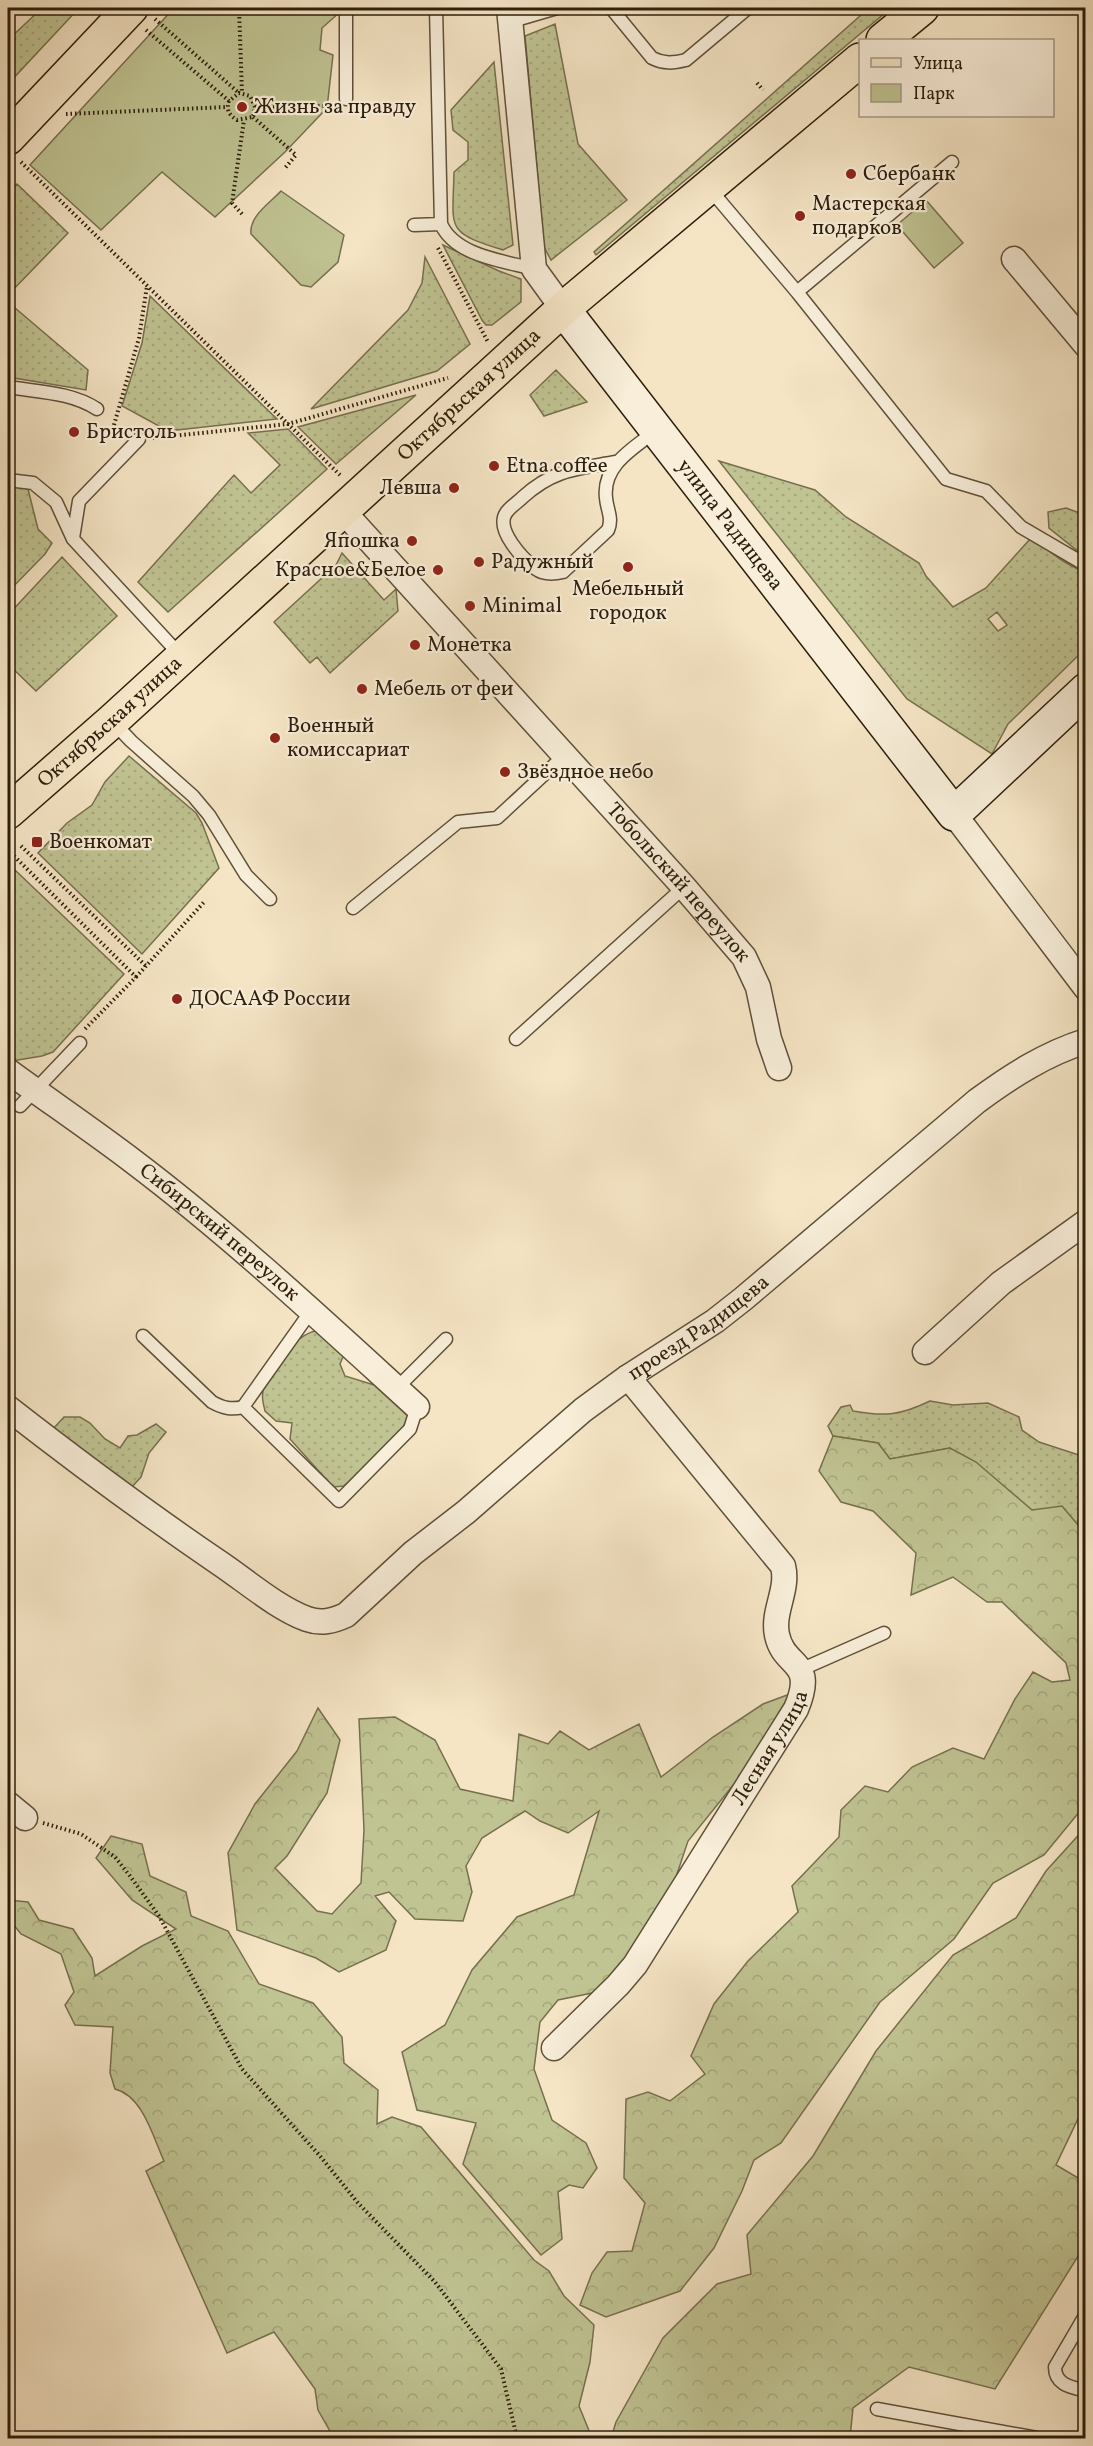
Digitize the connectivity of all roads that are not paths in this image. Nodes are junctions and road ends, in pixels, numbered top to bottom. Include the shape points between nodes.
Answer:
1 (346, 8) edge
2 (436, 8) edge
3 (557, 8) edge
4 (610, 8) edge
5 (748, 8) edge
6 (922, 8) edge
7 (508, 11) edge
8 (138, 15) edge
9 (884, 39) edge
10 (859, 62) edge
11 (343, 103) road end
12 (14, 150) edge
13 (952, 162) dead end
14 (708, 188) junction
15 (414, 225) dead end
16 (443, 229) junction
17 (1014, 259) dead end
18 (534, 268) junction
19 (797, 292) junction
20 (563, 309) junction
21 (1086, 345) edge
22 (8, 387) edge
23 (97, 409) dead end
24 (657, 430) junction
25 (139, 439) road end
26 (616, 462) junction
27 (8, 480) edge
28 (79, 501) junction
29 (56, 502) junction
30 (342, 510) junction
31 (73, 539) junction
32 (1086, 565) edge
33 (181, 656) junction
34 (1086, 690) edge
35 (112, 721) junction
36 (565, 755) junction
37 (8, 812) edge
38 (954, 814) junction
39 (684, 887) junction
40 (270, 899) dead end
41 (352, 908) dead end
42 (1086, 988) edge
43 (79, 1040) road end
44 (516, 1040) dead end
45 (1086, 1041) edge
46 (779, 1068) dead end
47 (8, 1071) edge
48 (27, 1098) junction
49 (1086, 1222) edge
50 (311, 1311) junction
51 (143, 1335) dead end
52 (446, 1339) dead end
53 (925, 1352) dead end
54 (628, 1377) junction
55 (397, 1388) junction
56 (243, 1407) junction
57 (417, 1407) joint
58 (8, 1408) edge
59 (884, 1633) dead end
60 (800, 1670) junction
61 (554, 2048) dead end
62 (1086, 2314) edge
63 (1086, 2391) edge
64 (877, 2409) dead end
65 (1037, 2439) edge

1 - 11 lane
2 - 16 lane
3 - 7 lane
4 - 5 lane via 652,58 674,63 686,60
6 - 9 main road
7 - 18 street, улица Радищева
8 - 12 main road
10 - 14 main road, Октябрьская улица
13 - 19 lane
14 - 19 lane
14 - 20 main road, Октябрьская улица
15 - 16 lane
16 - 18 lane via 473,252
17 - 21 street
18 - 20 street, улица Радищева
19 - 32 lane via 946,478 986,491 1021,527
20 - 24 main road, улица Радищева
20 - 30 main road, Октябрьская улица
22 - 23 lane via 68,396
24 - 26 lane
24 - 38 main road, улица Радищева
25 - 28 lane
26 - 26 lane via 605,488 611,523 608,530 563,572 536,569 507,537 503,529 507,512 548,477
27 - 29 lane via 33,483
28 - 29 lane
28 - 31 lane
29 - 31 lane
30 - 33 main road, Октябрьская улица
30 - 36 street, Тобольский переулок
31 - 33 lane
33 - 35 main road, Октябрьская улица
34 - 38 main road
35 - 37 main road, Октябрьская улица
35 - 40 lane via 193,796 246,876
36 - 39 street, Тобольский переулок
36 - 41 lane via 497,818 458,822
38 - 42 street, улица Радищева
39 - 44 lane
39 - 46 street, Тобольский переулок via 752,970
43 - 48 lane
45 - 54 street, проезд Радищева via 1040,1059 977,1101 743,1299
47 - 48 street, Сибирский переулок
48 - 50 street, Сибирский переулок via 134,1162
49 - 53 street via 1001,1283
50 - 55 street, Сибирский переулок
50 - 56 lane
51 - 56 lane via 212,1402 223,1408
52 - 55 lane
54 - 58 street, проезд Радищева via 412,1553 346,1615 318,1622 294,1613 190,1543
54 - 60 street, Лесная улица via 783,1566 785,1586 777,1617 777,1637
55 - 57 street, Сибирский переулок
56 - 57 lane via 339,1501 410,1429
59 - 60 lane
60 - 61 street, Лесная улица via 803,1690 796,1709 634,1965
62 - 63 lane via 1055,2367 1059,2381
64 - 65 lane

